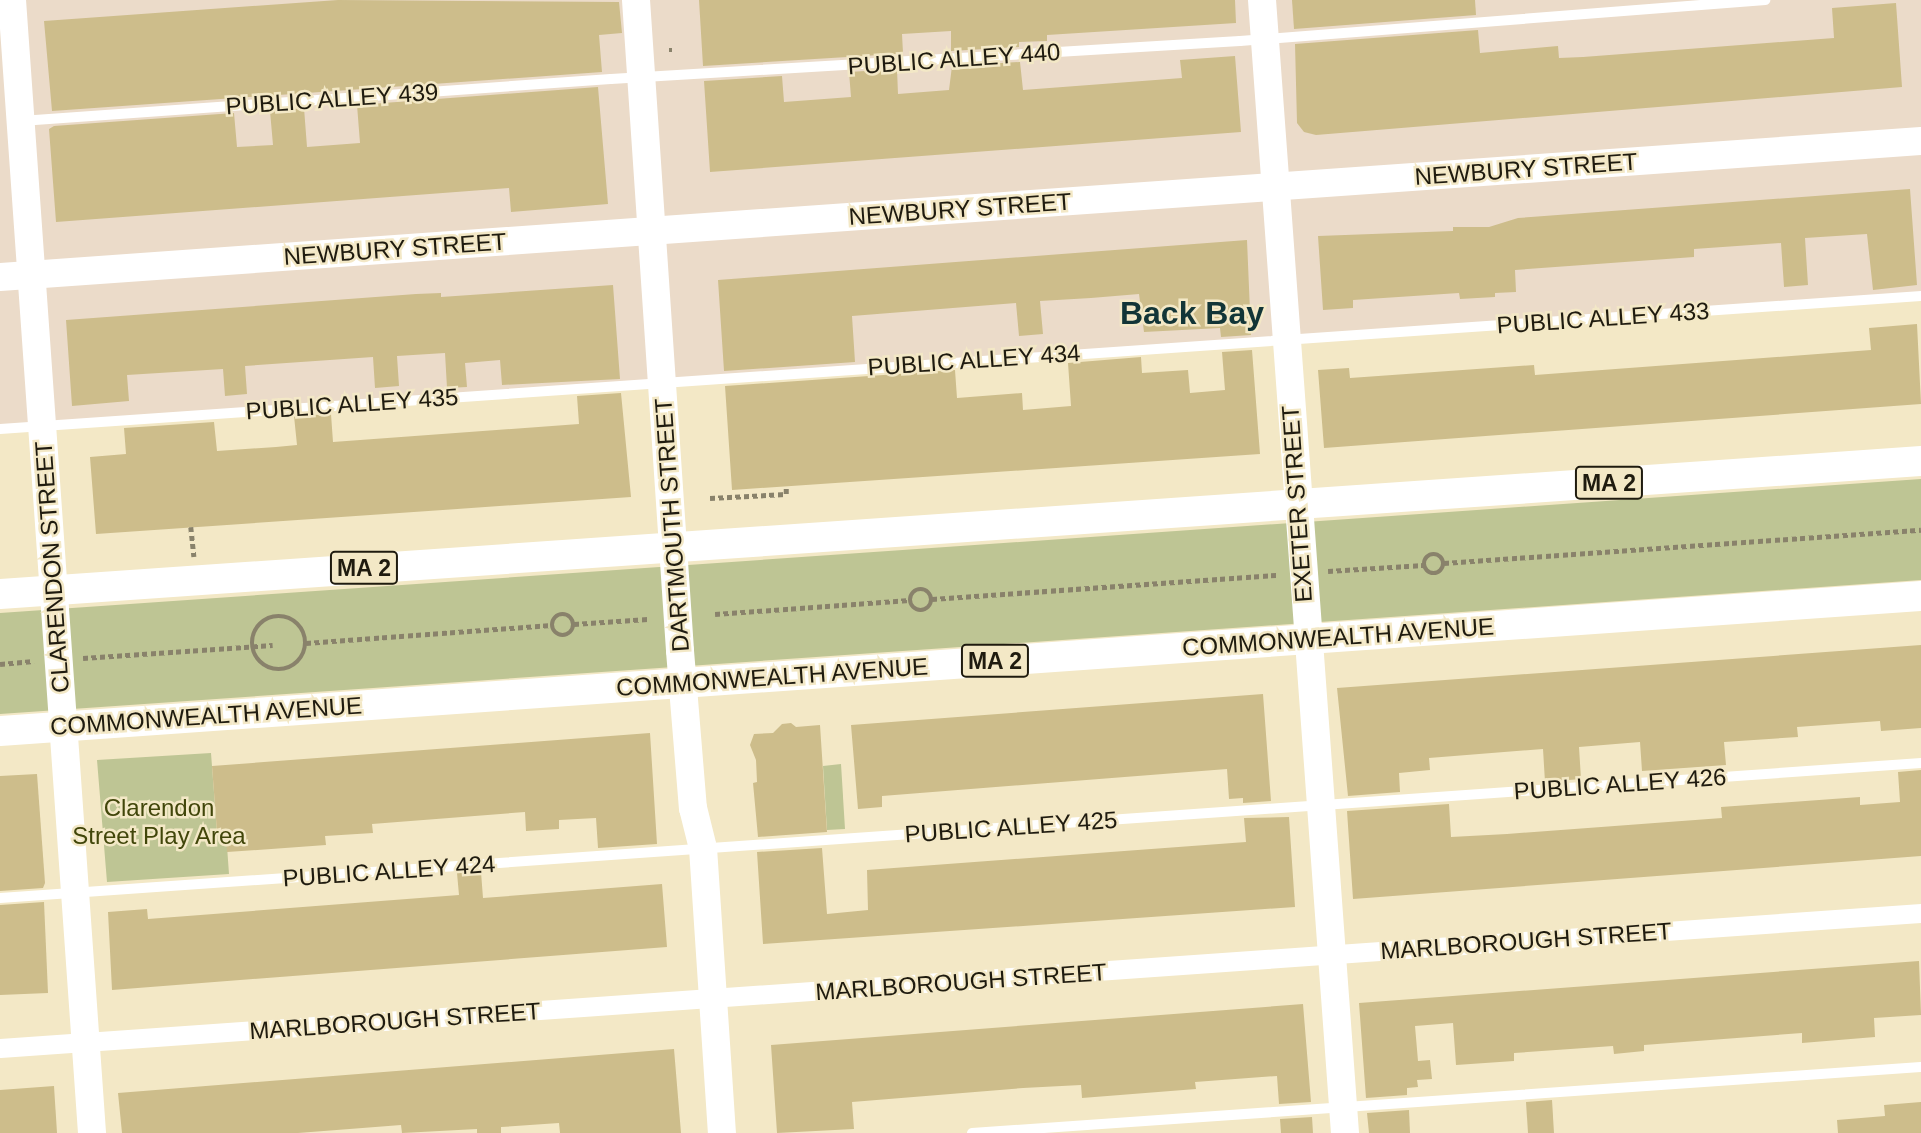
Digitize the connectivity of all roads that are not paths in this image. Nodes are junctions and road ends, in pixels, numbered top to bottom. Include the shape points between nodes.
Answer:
1 (12, 0) edge
2 (636, 0) edge
3 (1262, 0) edge
4 (1765, 0) edge
5 (1266, 38) junction
6 (642, 78) junction
7 (21, 121) junction
8 (1921, 141) edge
9 (1276, 185) junction
10 (651, 231) junction
11 (32, 275) junction
12 (0, 277) edge
13 (1921, 296) edge
14 (1286, 339) junction
15 (662, 381) junction
16 (42, 426) junction
17 (0, 429) edge
18 (1921, 460) edge
19 (1297, 505) junction
20 (674, 547) junction
21 (54, 590) junction
22 (0, 594) edge
23 (1921, 596) edge
24 (1307, 639) junction
25 (683, 683) junction
26 (64, 727) junction
27 (0, 731) edge
28 (1921, 763) edge
29 (1319, 805) junction
30 (703, 848) junction
31 (76, 893) junction
32 (0, 898) edge
33 (1921, 913) edge
34 (1330, 955) junction
35 (712, 1000) junction
36 (86, 1042) junction
37 (0, 1048) edge
38 (1921, 1067) edge
39 (1344, 1120) edge
40 (92, 1133) edge
41 (722, 1133) edge
42 (972, 1133) edge

1 - 7 main road, CLARENDON STREET
2 - 6 main road, DARTMOUTH STREET
3 - 5 main road, EXETER STREET
4 - 5 lane, PUBLIC ALLEY 440
5 - 6 lane, PUBLIC ALLEY 440
5 - 9 main road, EXETER STREET
6 - 7 lane, PUBLIC ALLEY 439
6 - 10 main road, DARTMOUTH STREET
7 - 11 main road, CLARENDON STREET
8 - 9 main road, NEWBURY STREET
9 - 10 main road, NEWBURY STREET
9 - 14 main road, EXETER STREET
10 - 11 main road, NEWBURY STREET
10 - 15 main road, DARTMOUTH STREET
11 - 12 main road, NEWBURY STREET
11 - 16 main road, CLARENDON STREET
13 - 14 lane, PUBLIC ALLEY 433
14 - 15 lane, PUBLIC ALLEY 434
14 - 19 main road, EXETER STREET
15 - 16 lane, PUBLIC ALLEY 435
15 - 20 main road, DARTMOUTH STREET
16 - 17 lane, PUBLIC ALLEY 435
16 - 21 main road, CLARENDON STREET
18 - 19 main road, MA 2
19 - 20 main road, MA 2
19 - 24 main road, EXETER STREET
20 - 21 main road, MA 2
20 - 25 main road, DARTMOUTH STREET
21 - 22 main road, MA 2
21 - 26 main road, CLARENDON STREET
23 - 24 main road, COMMONWEALTH AVENUE / MA 2
24 - 25 main road, COMMONWEALTH AVENUE / MA 2
24 - 29 main road, EXETER STREET
25 - 26 main road, COMMONWEALTH AVENUE / MA 2
25 - 30 main road, DARTMOUTH STREET via 693,808
26 - 27 main road, COMMONWEALTH AVENUE / MA 2
26 - 31 main road, CLARENDON STREET
28 - 29 lane, PUBLIC ALLEY 426
29 - 30 lane, PUBLIC ALLEY 425
29 - 34 main road, EXETER STREET
30 - 31 lane, PUBLIC ALLEY 424
30 - 35 main road, DARTMOUTH STREET
31 - 32 lane, PUBLIC ALLEY 424
31 - 36 main road, CLARENDON STREET
33 - 34 street, MARLBOROUGH STREET
34 - 35 street, MARLBOROUGH STREET
34 - 39 main road, EXETER STREET
35 - 36 street, MARLBOROUGH STREET
35 - 41 main road, DARTMOUTH STREET
36 - 37 street, MARLBOROUGH STREET
36 - 40 main road, CLARENDON STREET
38 - 39 lane
39 - 42 lane

